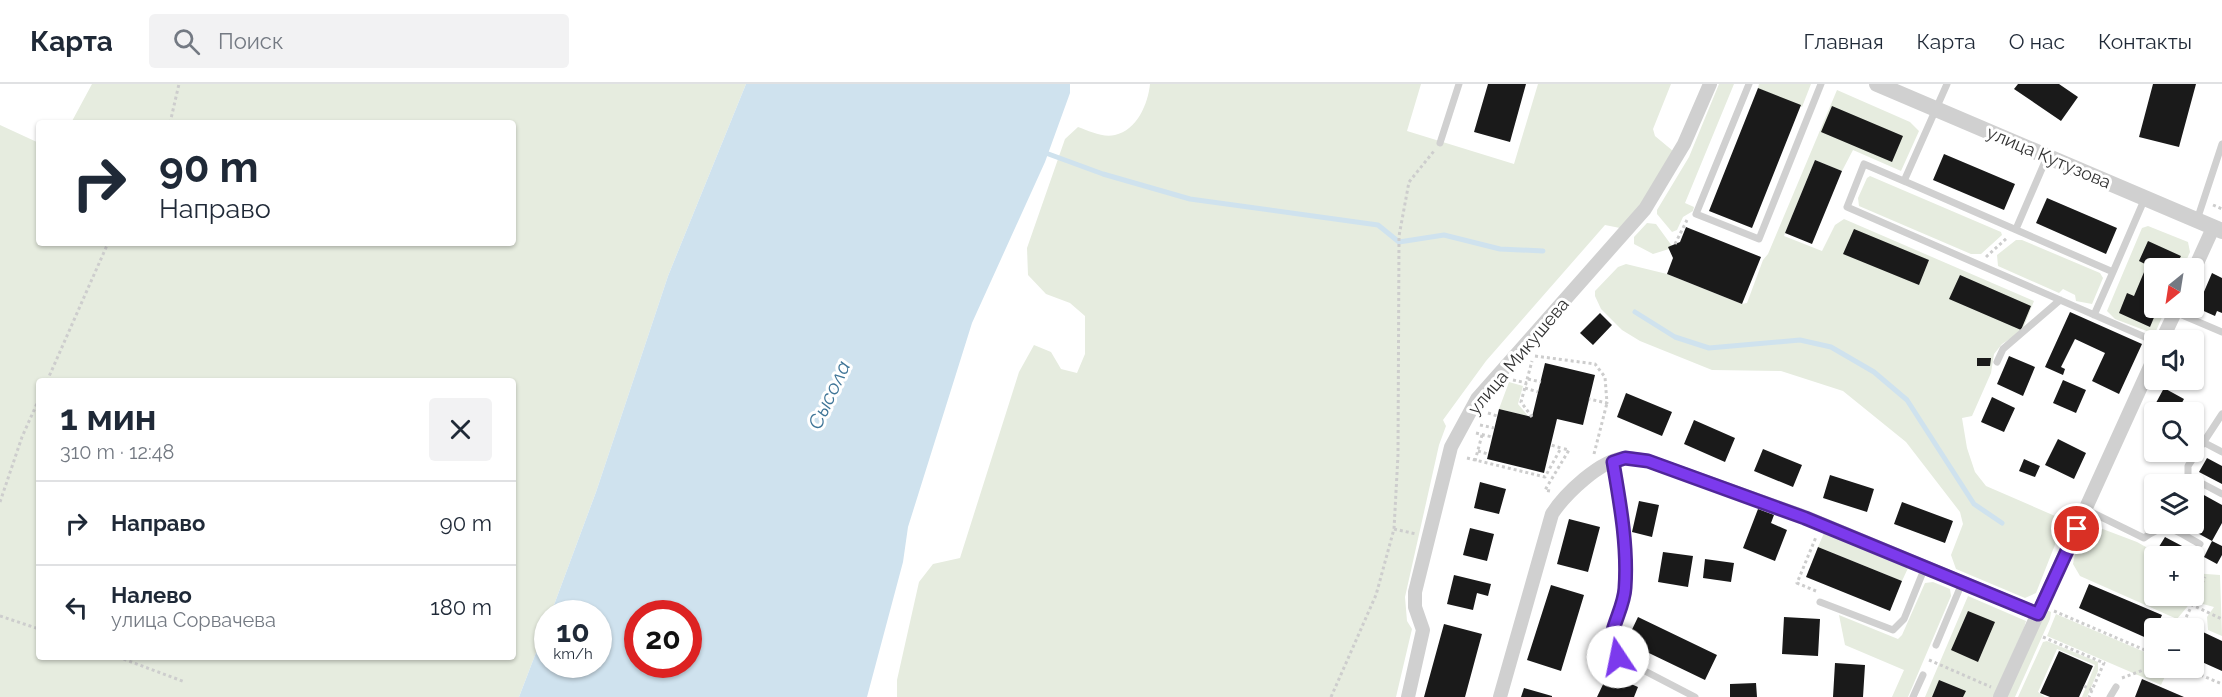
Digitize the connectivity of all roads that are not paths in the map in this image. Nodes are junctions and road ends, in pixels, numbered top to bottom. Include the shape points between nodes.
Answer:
1 (1459, 84) edge
2 (1710, 84) edge
3 (1749, 84) edge
4 (1821, 84) edge
5 (1876, 84) edge
6 (1947, 84) edge
7 (1935, 109) junction
8 (1440, 143) road end
9 (2222, 144) edge
10 (2047, 156) junction
11 (1906, 182) junction
12 (2145, 198) junction
13 (2197, 220) junction
14 (2016, 229) junction
15 (2218, 229) edge
16 (2201, 258) edge
17 (2113, 272) junction
18 (2060, 300) junction
19 (2094, 315) junction
20 (2192, 318) edge
21 (2222, 333) edge
22 (2144, 337) edge
23 (1997, 362) dead end
24 (2144, 380) edge
25 (2222, 414) edge
26 (2204, 441) edge
27 (2204, 443) edge
28 (2222, 452) edge
29 (1613, 462) junction
30 (2190, 462) edge
31 (2222, 494) edge
32 (2085, 509) junction
33 (2200, 544) dead end
34 (1925, 567) junction
35 (1962, 583) junction
36 (1820, 602) road end
37 (2040, 610) junction
38 (1936, 645) road end
39 (1923, 675) road end
40 (2116, 687) road end
41 (1996, 692) edge
42 (1408, 697) edge
43 (1500, 697) edge
44 (1695, 697) edge
45 (1913, 697) edge
46 (2110, 697) edge

1 - 8 lane
2 - 42 street, улица Микушева via 1684,144 1645,209 1477,399 1451,447 1415,592 1415,607 1424,630
3 - 4 lane via 1696,214 1759,239
5 - 7 street, улица Кутузова
6 - 7 lane
7 - 10 street, улица Кутузова
7 - 11 lane
9 - 13 lane
10 - 12 street, улица Кутузова
10 - 14 lane
11 - 14 lane
11 - 18 lane via 1864,164 1846,207
12 - 13 street, улица Кутузова
12 - 17 lane
13 - 15 street, улица Кутузова
14 - 17 lane
15 - 16 street
17 - 19 lane
18 - 19 lane
18 - 23 lane via 2003,349
19 - 22 lane
20 - 21 lane
24 - 32 street
25 - 26 lane
27 - 28 lane
29 - 34 street via 1625,458 1648,461
29 - 43 street via 1561,499 1552,514
29 - 44 lane via 1621,507 1625,587 1611,651
30 - 31 lane via 2188,476
32 - 33 lane via 2144,538 2164,527
32 - 37 street
34 - 35 street
34 - 36 lane via 1904,619 1893,630
35 - 37 street
35 - 38 lane
37 - 41 street
39 - 45 lane
40 - 46 lane

